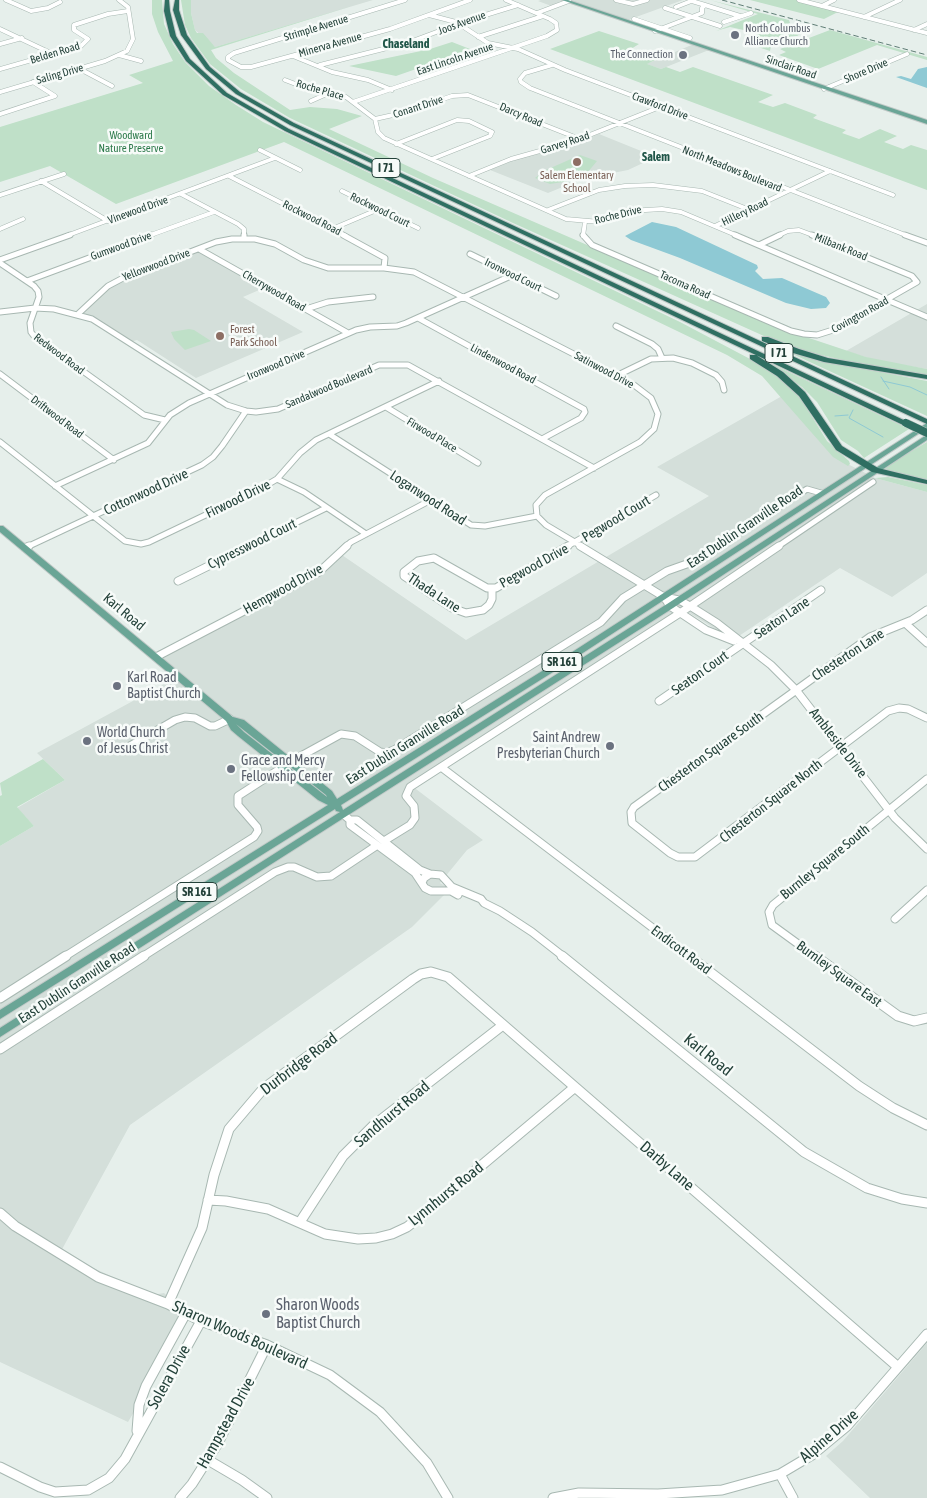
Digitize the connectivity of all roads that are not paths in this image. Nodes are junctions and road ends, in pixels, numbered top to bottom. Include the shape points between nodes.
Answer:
1 (6, 0) edge
2 (119, 0) edge
3 (167, 0) edge
4 (177, 0) edge
5 (404, 0) edge
6 (470, 0) edge
7 (506, 0) edge
8 (569, 0) edge
9 (616, 0) edge
10 (646, 0) edge
11 (693, 0) edge
12 (800, 0) edge
13 (834, 0) edge
14 (900, 0) edge
15 (60, 2) dead end
16 (518, 5) junction
17 (705, 5) junction
18 (676, 6) dead end
19 (822, 6) junction
20 (665, 8) dead end
21 (128, 11) junction
22 (751, 12) dead end
23 (537, 13) junction
24 (429, 15) junction
25 (543, 16) junction
26 (740, 16) junction
27 (692, 17) junction
28 (864, 17) junction
29 (634, 19) dead end
30 (724, 22) dead end
31 (459, 23) junction
32 (927, 24) edge
33 (720, 26) dead end
34 (661, 28) junction
35 (0, 29) edge
36 (914, 30) junction
37 (655, 31) junction
38 (927, 34) edge
39 (478, 37) junction
40 (22, 38) junction
41 (690, 38) dead end
42 (0, 44) edge
43 (513, 48) junction
44 (53, 54) junction
45 (907, 54) dead end
46 (119, 55) junction
47 (292, 56) junction
48 (140, 61) dead end
49 (552, 65) junction
50 (320, 66) junction
51 (78, 68) junction
52 (246, 68) joint
53 (0, 69) edge
54 (285, 80) dead end
55 (33, 82) junction
56 (112, 86) dead end
57 (824, 89) junction
58 (392, 90) junction
59 (0, 92) edge
60 (329, 93) junction
61 (462, 95) joint
62 (311, 100) dead end
63 (354, 102) junction
64 (660, 106) junction
65 (0, 114) edge
66 (375, 119) junction
67 (927, 122) edge
68 (618, 123) junction
69 (580, 139) junction
70 (396, 144) junction
71 (260, 150) dead end
72 (275, 158) junction
73 (432, 159) junction
74 (300, 170) dead end
75 (830, 172) junction
76 (64, 174) dead end
77 (229, 176) junction
78 (469, 176) junction
79 (41, 181) junction
80 (342, 191) dead end
81 (789, 191) junction
82 (181, 194) junction
83 (0, 195) edge
84 (893, 195) dead end
85 (380, 210) junction
86 (548, 210) junction
87 (750, 210) junction
88 (214, 212) junction
89 (23, 218) dead end
90 (108, 221) junction
91 (585, 222) junction
92 (715, 226) junction
93 (332, 228) junction
94 (418, 228) dead end
95 (0, 229) edge
96 (244, 238) junction
97 (926, 242) edge
98 (759, 245) junction
99 (199, 249) junction
100 (470, 254) dead end
101 (0, 261) edge
102 (384, 268) junction
103 (512, 275) junction
104 (27, 281) junction
105 (914, 285) joint
106 (642, 287) junction
107 (556, 296) dead end
108 (373, 297) dead end
109 (464, 297) junction
110 (887, 300) junction
111 (35, 308) junction
112 (306, 309) junction
113 (0, 312) edge
114 (78, 314) junction
115 (927, 317) edge
116 (418, 318) junction
117 (616, 326) dead end
118 (712, 331) junction
119 (348, 333) junction
120 (804, 334) joint
121 (662, 358) junction
122 (0, 374) edge
123 (616, 376) junction
124 (927, 377) edge
125 (439, 381) junction
126 (724, 390) dead end
127 (210, 393) junction
128 (386, 406) junction
129 (246, 411) junction
130 (165, 420) junction
131 (927, 423) edge
132 (328, 434) junction
133 (927, 435) edge
134 (542, 439) junction
135 (0, 442) edge
136 (114, 460) junction
137 (478, 462) dead end
138 (864, 465) junction
139 (594, 468) junction
140 (875, 470) junction
141 (277, 479) junction
142 (873, 482) dead end
143 (927, 482) edge
144 (55, 486) junction
145 (821, 493) junction
146 (656, 495) dead end
147 (431, 500) junction
148 (326, 508) junction
149 (94, 516) junction
150 (537, 516) junction
151 (0, 528) edge
152 (366, 534) junction
153 (769, 540) junction
154 (575, 543) junction
155 (780, 545) junction
156 (26, 548) junction
157 (412, 564) joint
158 (178, 581) dead end
159 (645, 586) junction
160 (492, 589) junction
161 (821, 590) dead end
162 (664, 597) junction
163 (679, 600) junction
164 (670, 606) junction
165 (690, 606) junction
166 (927, 610) edge
167 (680, 613) junction
168 (905, 623) junction
169 (927, 643) edge
170 (742, 644) junction
171 (156, 657) junction
172 (796, 690) junction
173 (659, 701) dead end
174 (927, 718) edge
175 (230, 719) junction
176 (130, 746) dead end
177 (841, 747) junction
178 (286, 765) junction
179 (441, 767) junction
180 (927, 778) edge
181 (335, 805) junction
182 (889, 810) junction
183 (347, 817) junction
184 (380, 843) junction
185 (927, 849) edge
186 (701, 854) joint
187 (430, 874) junction
188 (446, 882) junction
189 (422, 883) junction
190 (927, 890) edge
191 (439, 891) junction
192 (484, 903) junction
193 (770, 919) joint
194 (895, 919) dead end
195 (431, 972) joint
196 (0, 998) edge
197 (0, 1015) edge
198 (927, 1018) edge
199 (503, 1025) junction
200 (0, 1033) edge
201 (0, 1049) edge
202 (575, 1087) junction
203 (927, 1125) edge
204 (208, 1200) junction
205 (927, 1203) edge
206 (0, 1213) edge
207 (300, 1222) junction
208 (168, 1304) junction
209 (186, 1313) junction
210 (201, 1320) junction
211 (927, 1334) edge
212 (268, 1345) junction
213 (898, 1367) junction
214 (137, 1434) junction
215 (208, 1460) junction
216 (0, 1467) edge
217 (780, 1474) junction
218 (180, 1498) edge
219 (266, 1498) edge
220 (448, 1498) edge
221 (553, 1498) edge
222 (793, 1498) edge

1 - 15 street via 31,11
2 - 21 street via 126,4
3 - 118 highway, I 71 via 170,26 188,60 225,94 287,130
4 - 106 highway, I 71 via 176,10 184,35 208,68 238,93 294,125
5 - 52 street, Strimple Avenue via 228,57 234,65
6 - 24 street, Minerva Avenue
7 - 16 street
8 - 23 street
8 - 37 main road, Sinclair Road
9 - 10 street via 630,4
11 - 17 street
11 - 18 street
12 - 19 street
13 - 19 street
14 - 28 street
16 - 23 street
16 - 31 street, Joos Avenue
17 - 26 street
17 - 27 street via 702,13
19 - 28 street
20 - 27 street
21 - 44 street, Belden Road via 76,24 73,29 87,37 88,42
21 - 46 street via 133,41 129,49
22 - 26 street
23 - 25 street
24 - 31 street, Crawford Drive
24 - 47 street, Minerva Avenue
25 - 39 street
25 - 43 street, East Lincoln Avenue via 556,23 557,30
26 - 30 street
27 - 33 street
27 - 34 street
28 - 36 street
29 - 34 street
31 - 39 street, Crawford Drive
31 - 50 street, Joos Avenue via 407,43
32 - 36 street
34 - 37 street
34 - 41 street
35 - 40 street
36 - 38 street
37 - 57 main road, Sinclair Road
39 - 43 street, Crawford Drive via 488,43
40 - 42 street
40 - 44 street
43 - 49 street, Crawford Drive
43 - 58 street, East Lincoln Avenue
44 - 53 street, Belden Road
45 - 57 street, Shore Drive
46 - 48 street
46 - 51 street, Saling Drive
47 - 50 street
47 - 52 street, Minerva Avenue
49 - 64 street, Crawford Drive
49 - 68 street, North Meadows Boulevard via 525,74 521,82
50 - 58 street
51 - 55 street, Saling Drive
51 - 56 street
54 - 60 street, Roche Place
55 - 59 street, Saling Drive
55 - 65 street via 55,96
57 - 67 main road, Sinclair Road
58 - 63 street, East Lincoln Avenue
60 - 62 street
60 - 63 street, Roche Place
61 - 66 street, Conant Drive
61 - 69 street, Darcy Road via 481,99
63 - 66 street, Roche Drive
64 - 68 street, Garvey Road
64 - 75 street, Crawford Drive
66 - 70 street, Roche Drive via 379,134
68 - 69 street, Garvey Road
68 - 81 street, North Meadows Boulevard
69 - 78 street, Garvey Road via 510,159
70 - 73 street, Roche Drive
70 - 73 street via 461,120 492,133
71 - 72 street
72 - 74 street
72 - 77 street, Vinewood Drive
73 - 78 street, Roche Drive
75 - 81 street, Hillery Road
75 - 84 street, Crawford Drive
76 - 79 street
77 - 82 street, Vinewood Drive
77 - 93 street, Rockwood Road
78 - 86 street, Roche Drive
79 - 83 street
79 - 90 street
80 - 85 street, Rockwood Court
81 - 87 street, Hillery Road
81 - 97 street, North Meadows Boulevard
82 - 88 street
82 - 90 street, Vinewood Drive
85 - 93 street
85 - 94 street, Rockwood Court
86 - 87 street via 599,190 661,182 707,193
86 - 91 street, Roche Drive via 566,219
87 - 92 street, Hillery Road
88 - 96 street via 244,229
88 - 104 street, Gumwood Drive
89 - 95 street
90 - 101 street, Vinewood Drive
91 - 92 street, Roche Drive via 600,222 628,211 654,208 681,212
91 - 120 street, Tacoma Road via 583,237 590,244
92 - 98 street, Roche Drive
93 - 102 street, Rockwood Road via 380,254 385,258
96 - 99 street, Yellowwood Drive via 224,240
96 - 102 street, Satinwood Drive via 265,241 328,268
98 - 105 street, Milbank Road via 788,231 799,230 912,276 917,281
98 - 110 street, Roche Drive
99 - 112 street, Cherrywood Road
99 - 114 street, Yellowwood Drive via 120,279 104,289
100 - 103 street, Ironwood Court
101 - 104 street, Redwood Road
102 - 109 street, Satinwood Drive via 414,272
103 - 107 street, Ironwood Court
103 - 109 street, Ironwood Drive
104 - 111 street, Redwood Road via 38,291
105 - 110 street, Covington Road
106 - 124 highway via 796,351 847,364
106 - 131 highway, I 71
108 - 112 street via 328,302
109 - 116 street, Ironwood Drive
109 - 123 street, Satinwood Drive
110 - 115 street, Roche Drive
110 - 120 street, Covington Road via 827,333
111 - 113 street, Sandalwood Boulevard
111 - 114 street, Sandalwood Boulevard
111 - 130 street, Redwood Road via 30,324 34,336 144,414
112 - 119 street, Cherrywood Road
114 - 127 street, Sandalwood Boulevard via 103,324
116 - 119 street, Ironwood Drive via 397,326 370,327
116 - 134 street, Lindenwood Road via 581,406 585,412 582,418
117 - 121 street via 656,346
118 - 133 highway, I 71, bridge
118 - 138 highway via 793,385 839,448
119 - 127 street, Ironwood Drive
121 - 123 street via 642,362
121 - 126 street via 685,361 716,375
122 - 136 street, Driftwood Road
123 - 139 street, Satinwood Drive via 651,398 658,414 654,429 640,442
125 - 128 street, Firwood Drive
125 - 129 street, Sandalwood Boulevard via 408,366 379,365 288,405
125 - 134 street, Sandalwood Boulevard
127 - 129 street, Sandalwood Boulevard via 227,405
127 - 130 street, Ironwood Drive via 182,406
128 - 132 street, Firwood Drive
128 - 137 street, Firwood Place
129 - 149 street, Cottonwood Drive via 222,446 202,465
130 - 136 street, Ironwood Drive via 148,443
131 - 138 main road, East Dublin Granville Road / SR 161
132 - 141 street, Firwood Drive via 300,454
132 - 147 street, Loganwood Road
133 - 140 main road, East Dublin Granville Road / SR 161
134 - 139 street, Sandalwood Boulevard
135 - 144 street
136 - 144 street, Ironwood Drive
138 - 140 highway
138 - 145 main road, East Dublin Granville Road / SR 161
139 - 150 street, Satinwood Drive via 545,495 536,505
140 - 143 highway
140 - 153 main road, East Dublin Granville Road / SR 161
141 - 148 street via 304,492
141 - 149 street, Firwood Drive via 149,542 133,544 125,541
142 - 155 street, East Dublin Granville Road
144 - 149 street
145 - 159 street, East Dublin Granville Road via 807,489 698,560 667,571
145 - 162 main road, East Dublin Granville Road / SR 161
146 - 154 street, Pegwood Court
147 - 150 street, Loganwood Road via 466,523 478,526
147 - 152 street, Hempwood Drive
148 - 152 street
148 - 158 street, Cypresswood Court
149 - 156 street, Cottonwood Drive
150 - 154 street
151 - 156 main road, Karl Road
152 - 171 street, Hempwood Drive via 351,542 319,572
153 - 155 street, East Dublin Granville Road
153 - 163 main road, East Dublin Granville Road / SR 161
154 - 159 street
154 - 160 street, Pegwood Drive
155 - 165 street, East Dublin Granville Road
156 - 171 main road, Karl Road
157 - 160 street, Pegwood Drive via 426,558 442,560
157 - 160 street, Thada Lane via 406,568 404,576 458,611 482,610 492,599
159 - 162 street
159 - 178 street, East Dublin Granville Road via 623,598 601,622 394,750 380,752 355,736 340,734
161 - 170 street, Seaton Lane
162 - 163 street, Ambleside Drive
162 - 164 street, Ambleside Drive
162 - 181 main road, East Dublin Granville Road / SR 161
163 - 164 main road, East Dublin Granville Road / SR 161
163 - 165 street, Ambleside Drive
164 - 167 street, Ambleside Drive
164 - 183 main road, East Dublin Granville Road / SR 161
165 - 167 street, East Dublin Granville Road
165 - 170 street, Ambleside Drive
166 - 168 street, Chesterton Lane
167 - 170 street, Ambleside Drive via 706,630
167 - 179 street, East Dublin Granville Road
168 - 169 street
168 - 172 street, Chesterton Lane via 870,637
170 - 172 street, Ambleside Drive via 772,665
170 - 173 street, Seaton Court
171 - 175 main road, Karl Road
172 - 177 street, Ambleside Drive
172 - 186 street, Chesterton Square South via 634,807 630,818 636,828 678,857 695,858
174 - 177 street, Chesterton Square North via 899,708 888,711
175 - 176 street via 210,726 185,717
175 - 178 main road, Karl Road via 241,722
177 - 182 street, Ambleside Drive
177 - 186 street, Chesterton Square North
178 - 181 main road, Karl Road via 323,799
178 - 196 street, East Dublin Granville Road via 238,796 238,805 257,827 254,837
179 - 184 street, East Dublin Granville Road via 408,790 406,796 414,806 415,818
179 - 203 street, Endicott Road via 860,1086 892,1108
180 - 182 street, Burnley Square South
181 - 183 main road, Karl Road
181 - 197 main road, East Dublin Granville Road / SR 161
182 - 185 street, Ambleside Drive
182 - 193 street, Burnley Square South via 773,905
183 - 184 street, Karl Road via 350,825
183 - 200 main road, East Dublin Granville Road / SR 161
184 - 187 street, Karl Road
184 - 189 street, Karl Road
184 - 201 street, East Dublin Granville Road via 331,876 317,877 294,867 275,872
187 - 188 street via 441,875
187 - 189 street
188 - 191 street
188 - 192 street, Karl Road
189 - 191 street via 428,890
190 - 194 street
191 - 192 street, Karl Road
192 - 205 street, Karl Road via 532,932 804,1152 867,1188
193 - 198 street, Burnley Square East via 778,930 898,1016 914,1021
195 - 199 street, Darby Lane via 448,977
195 - 204 street, Durbridge Road via 413,979 263,1089 229,1129
199 - 202 street, Darby Lane
199 - 207 street, Sandhurst Road via 374,1125 343,1156
202 - 207 street, Lynnhurst Road via 407,1227 376,1238 358,1239 325,1234
202 - 213 street, Darby Lane
204 - 207 street, Lynnhurst Road via 268,1210
204 - 208 street, Durbridge Road via 202,1228
206 - 208 street, Sharon Woods Boulevard via 15,1226 98,1277
208 - 209 street, Sharon Woods Boulevard
209 - 210 street, Sharon Woods Boulevard
209 - 214 street, Solera Drive via 146,1386 139,1405
210 - 212 street, Sharon Woods Boulevard
210 - 214 street, Solera Drive
211 - 213 street, Alpine Drive
212 - 215 street, Hampstead Drive
212 - 220 street, Sharon Woods Boulevard via 330,1375 380,1412 427,1463
213 - 217 street, Alpine Drive via 847,1426 812,1455
214 - 216 street, Solera Drive via 125,1459 109,1478 88,1490 55,1492
215 - 218 street, Hampstead Drive
215 - 219 street
217 - 221 street, Alpine Drive via 722,1490 658,1494 579,1492
217 - 222 street

